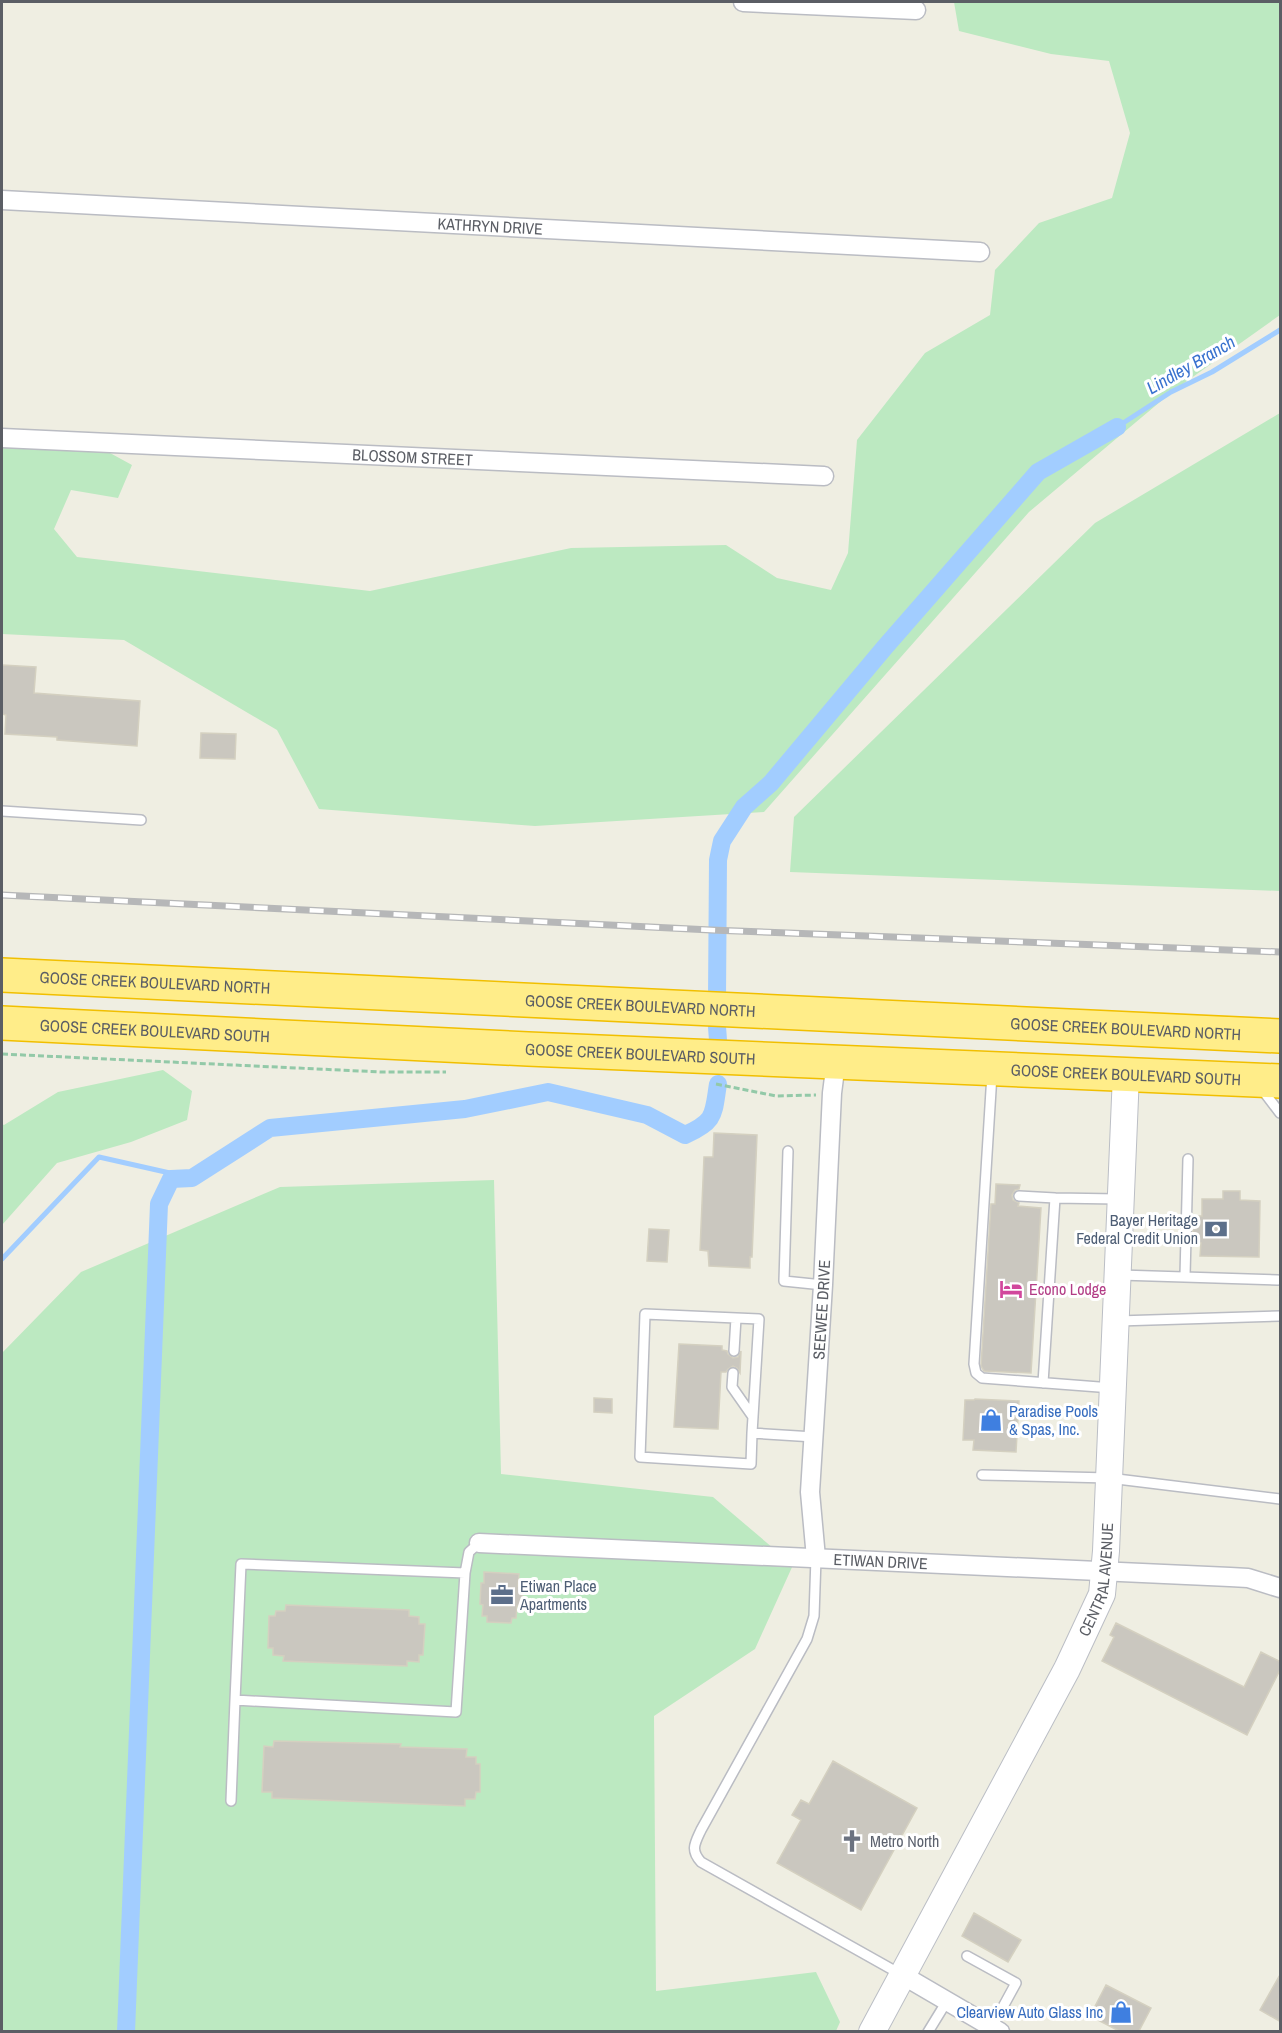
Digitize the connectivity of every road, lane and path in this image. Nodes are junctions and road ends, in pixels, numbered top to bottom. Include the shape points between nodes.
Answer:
1 (743, 2) edge
2 (916, 10) dead end
3 (2, 200) edge
4 (980, 252) dead end
5 (2, 438) edge
6 (824, 476) dead end
7 (2, 811) edge
8 (141, 820) dead end
9 (2, 975) edge
10 (2, 1023) edge
11 (1034, 1024) junction
12 (1214, 1032) junction
13 (1281, 1036) edge
14 (993, 1068) junction
15 (1126, 1074) junction
16 (834, 1077) junction
17 (1267, 1080) edge
18 (714, 1083) dead end
19 (1281, 1113) edge
20 (788, 1151) dead end
21 (1188, 1159) dead end
22 (985, 1194) junction
23 (996, 1195) dead end
24 (1019, 1196) dead end
25 (1055, 1198) junction
26 (1121, 1199) junction
27 (1118, 1275) junction
28 (1185, 1276) junction
29 (1278, 1280) dead end
30 (824, 1285) junction
31 (1281, 1316) edge
32 (736, 1318) junction
33 (1116, 1321) junction
34 (734, 1351) dead end
35 (733, 1372) dead end
36 (1043, 1383) junction
37 (1113, 1388) junction
38 (753, 1417) junction
39 (752, 1434) junction
40 (814, 1437) junction
41 (982, 1475) dead end
42 (1109, 1478) junction
43 (1281, 1500) edge
44 (479, 1543) joint
45 (816, 1558) junction
46 (1105, 1570) junction
47 (465, 1573) junction
48 (1281, 1588) edge
49 (235, 1700) junction
50 (231, 1801) dead end
51 (967, 1956) dead end
52 (904, 1976) junction
53 (947, 2001) junction
54 (986, 2027) edge
55 (872, 2031) edge
56 (928, 2031) edge

1 - 2 street
3 - 4 street, KATHRYN DRIVE
5 - 6 street, BLOSSOM STREET
7 - 8 lane
9 - 11 highway, GOOSE CREEK BOULEVARD NORTH
10 - 16 highway, GOOSE CREEK BOULEVARD SOUTH
11 - 12 highway, GOOSE CREEK BOULEVARD NORTH
11 - 15 highway via 1096,1042
12 - 13 highway, GOOSE CREEK BOULEVARD NORTH
12 - 15 highway via 1162,1048
14 - 15 highway, GOOSE CREEK BOULEVARD SOUTH
14 - 16 highway, GOOSE CREEK BOULEVARD SOUTH
14 - 22 lane
15 - 17 highway, GOOSE CREEK BOULEVARD SOUTH
15 - 26 street, CENTRAL AVENUE
16 - 18 path via 805,1097
16 - 30 street, SEEWEE DRIVE
17 - 19 lane
20 - 30 lane via 784,1281
21 - 28 lane
22 - 23 lane
22 - 36 lane via 976,1373 982,1378
24 - 25 lane
25 - 26 lane
25 - 36 lane
26 - 27 street, CENTRAL AVENUE
27 - 28 lane
27 - 33 street, CENTRAL AVENUE
28 - 29 lane
30 - 40 street, SEEWEE DRIVE
31 - 33 lane
32 - 34 lane
32 - 38 lane via 759,1319
32 - 39 lane via 645,1314 640,1457 750,1464
33 - 37 street, CENTRAL AVENUE
35 - 38 lane via 732,1387
36 - 37 lane
37 - 42 street, CENTRAL AVENUE
38 - 39 lane
39 - 40 lane
40 - 45 street, SEEWEE DRIVE via 810,1492
41 - 42 lane
42 - 43 lane
42 - 46 street, CENTRAL AVENUE
44 - 45 street, ETIWAN DRIVE
44 - 47 lane via 469,1552
45 - 46 street, ETIWAN DRIVE
45 - 52 lane via 814,1616 807,1639 701,1830 694,1855
46 - 48 street, ETIWAN DRIVE via 1248,1578
46 - 52 street, CENTRAL AVENUE via 1102,1594 1067,1669
47 - 49 lane via 241,1564
47 - 49 lane via 456,1712
49 - 50 lane
51 - 54 lane via 1016,1983
52 - 53 street
52 - 55 street, CENTRAL AVENUE
53 - 54 street
53 - 56 lane

